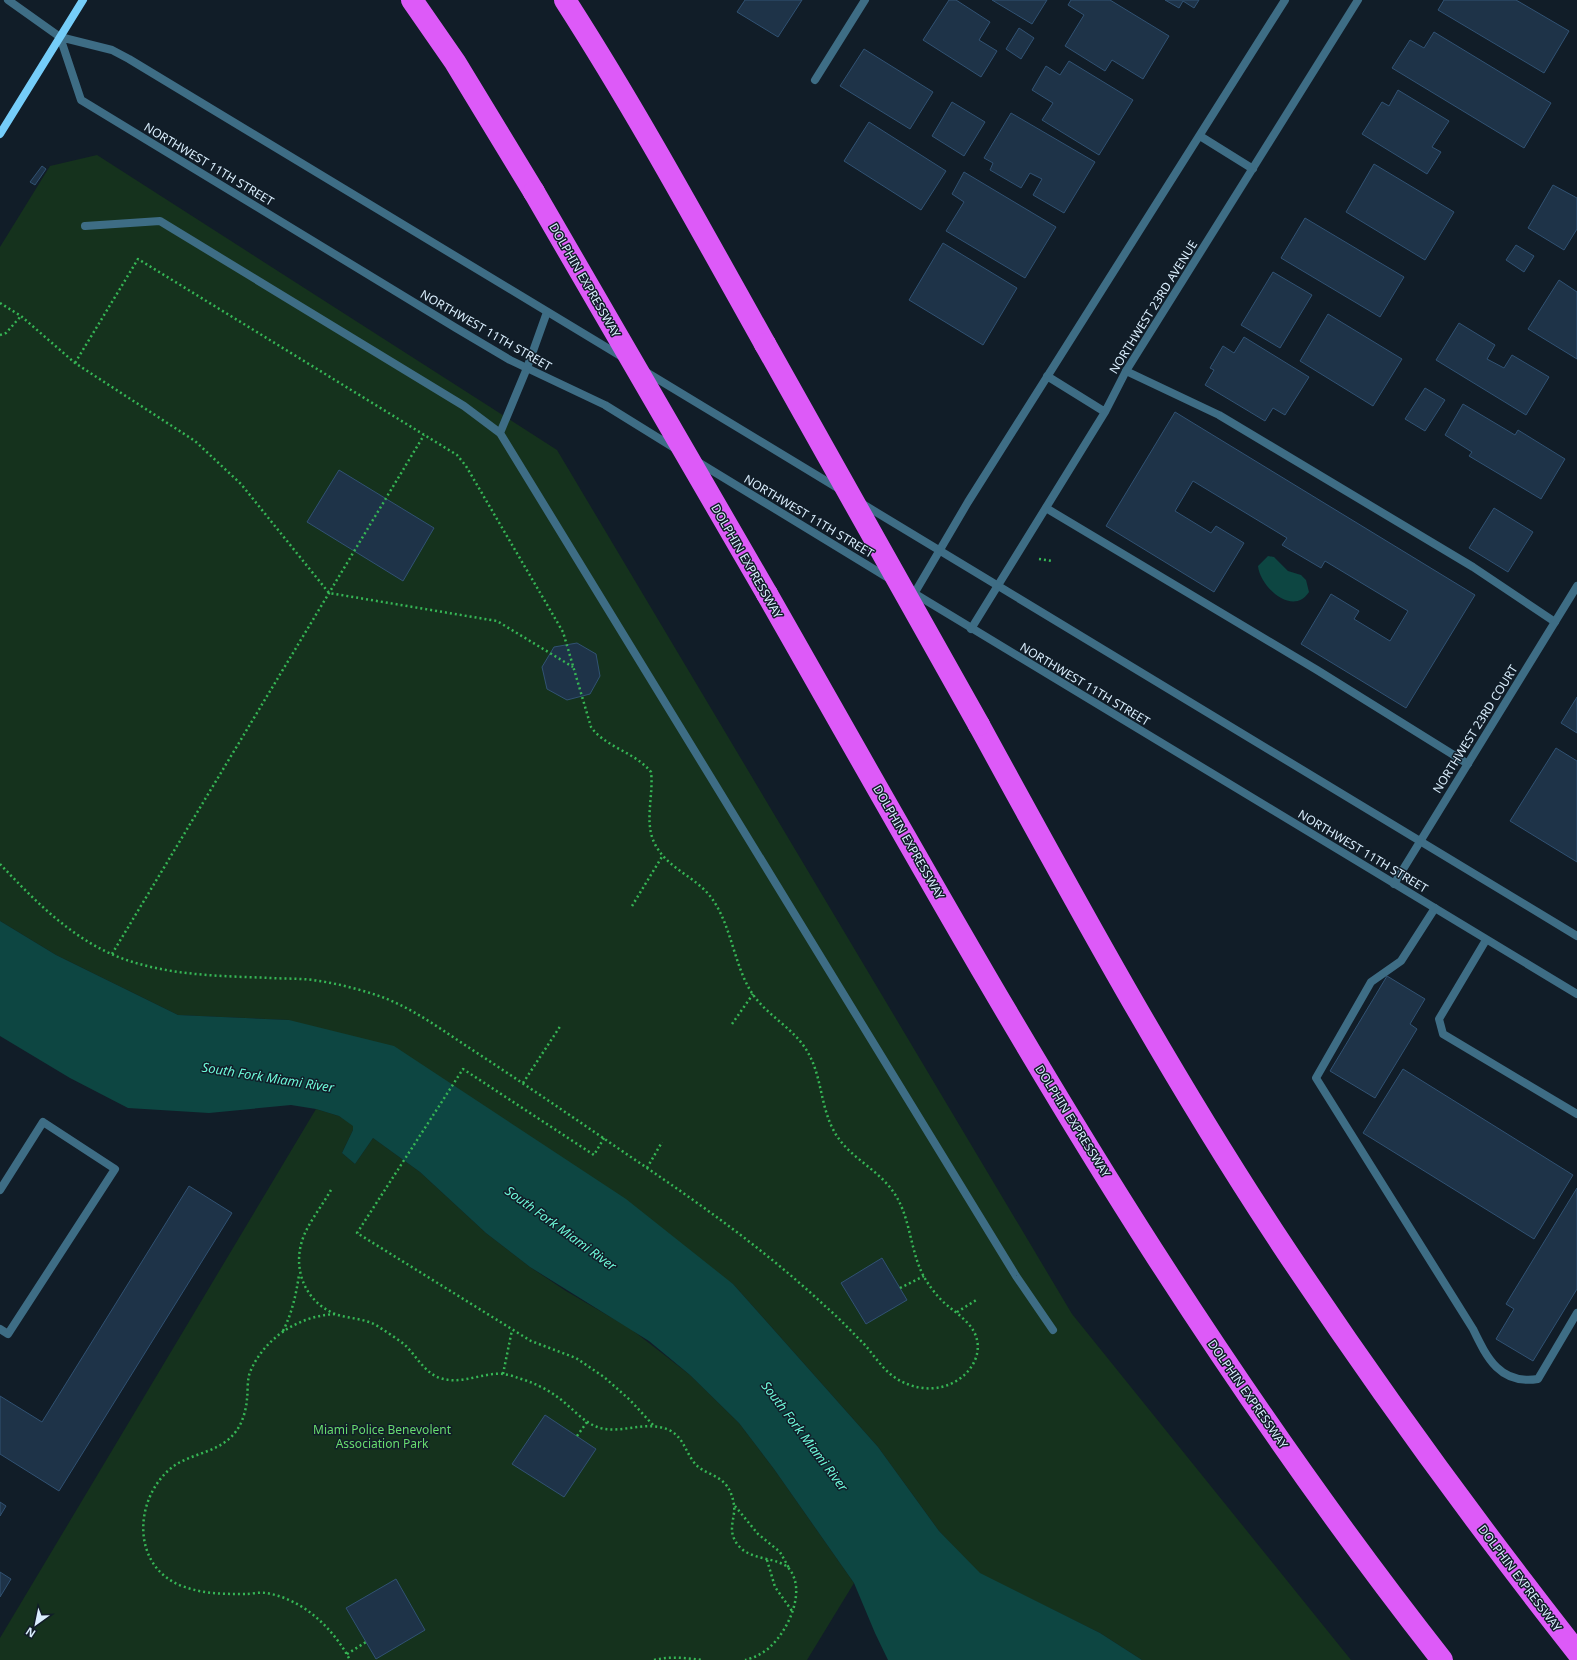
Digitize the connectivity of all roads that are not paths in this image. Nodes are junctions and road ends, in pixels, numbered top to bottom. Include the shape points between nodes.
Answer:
1 (8, 0) edge
2 (82, 0) edge
3 (412, 0) edge
4 (565, 0) edge
5 (865, 0) edge
6 (1285, 0) edge
7 (1358, 0) edge
8 (60, 37) junction
9 (815, 80) dead end
10 (0, 134) edge
11 (1200, 136) junction
12 (1253, 169) junction
13 (85, 226) dead end
14 (547, 312) junction
15 (527, 368) junction
16 (1126, 371) junction
17 (1047, 376) junction
18 (1105, 412) junction
19 (500, 433) junction
20 (1046, 508) junction
21 (940, 551) junction
22 (997, 586) junction
23 (1577, 586) edge
24 (914, 594) junction
25 (1555, 622) junction
26 (971, 629) junction
27 (1468, 764) junction
28 (1421, 841) junction
29 (1394, 884) junction
30 (1435, 908) junction
31 (1577, 936) edge
32 (1486, 940) junction
33 (1577, 994) edge
34 (1577, 1114) edge
35 (0, 1190) edge
36 (1577, 1313) edge
37 (0, 1329) edge
38 (1053, 1330) dead end
39 (1577, 1652) edge
40 (1442, 1660) edge

1 - 8 street
2 - 8 main road
3 - 40 highway, DOLPHIN EXPRESSWAY, bridge via 459,68 534,192 1024,1041 1152,1250 1288,1452
4 - 39 highway, DOLPHIN EXPRESSWAY, bridge via 656,149 1100,946 1196,1107 1273,1232 1409,1430
5 - 9 street
6 - 11 street
7 - 12 street, NORTHWEST 23RD AVENUE
8 - 10 main road
8 - 14 street via 112,50 123,56
8 - 15 street, NORTHWEST 11TH STREET via 81,100 456,328
11 - 12 street
11 - 17 street
12 - 16 street, NORTHWEST 23RD AVENUE
13 - 19 street via 160,221 464,406
14 - 15 street
14 - 21 street
15 - 19 street
15 - 24 street, NORTHWEST 11TH STREET via 605,405
16 - 18 street, NORTHWEST 23RD AVENUE
16 - 25 street via 1219,415 1473,567
17 - 18 street
17 - 21 street
18 - 20 street, NORTHWEST 23RD AVENUE
19 - 38 street via 1012,1269
20 - 22 street, NORTHWEST 23RD AVENUE
20 - 27 street via 1318,670
21 - 22 street
21 - 24 street
22 - 26 street, NORTHWEST 23RD AVENUE
22 - 28 street
23 - 25 street, NORTHWEST 23RD COURT
24 - 26 street, NORTHWEST 11TH STREET
25 - 27 street, NORTHWEST 23RD COURT
26 - 29 street, NORTHWEST 11TH STREET
27 - 28 street, NORTHWEST 23RD COURT
28 - 29 street, NORTHWEST 23RD COURT
28 - 31 street
29 - 30 street, NORTHWEST 11TH STREET
30 - 32 street, NORTHWEST 11TH STREET
30 - 36 street via 1401,962 1371,982 1316,1078 1473,1329 1488,1358 1507,1376 1524,1382 1538,1379
32 - 33 street, NORTHWEST 11TH STREET
32 - 34 street via 1439,1020 1443,1034
35 - 37 street via 43,1122 116,1169 8,1334

